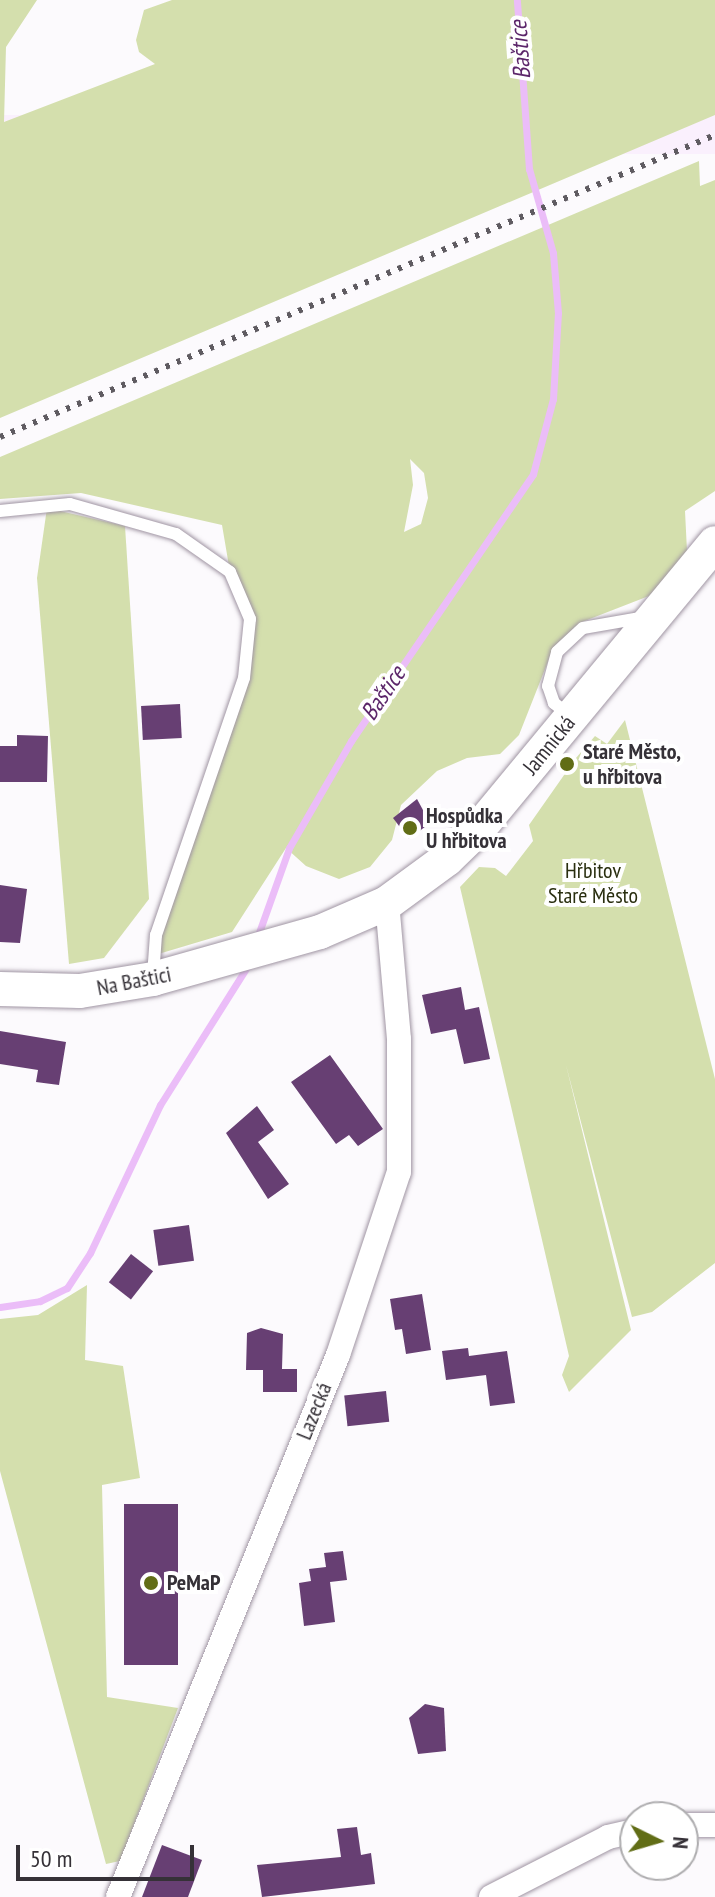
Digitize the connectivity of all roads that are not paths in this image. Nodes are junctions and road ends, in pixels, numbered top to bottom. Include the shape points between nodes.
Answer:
1 (0, 511) edge
2 (715, 543) edge
3 (653, 616) junction
4 (571, 717) junction
5 (387, 903) junction
6 (266, 949) joint
7 (153, 979) junction
8 (0, 989) edge
9 (619, 1835) edge
10 (118, 1897) edge
11 (491, 1897) edge

1 - 7 lane via 70,504 176,534 230,572 250,619 244,678 156,935
2 - 3 main road, Jamnická
3 - 4 main road, Jamnická
3 - 4 lane via 583,628 557,652 548,686 554,703
4 - 5 main road, Jamnická via 461,847
5 - 6 main road, Jamnická
5 - 10 street, Lazecká via 399,1039 399,1172 338,1355
6 - 7 main road, Na Baštici
7 - 8 main road, Na Baštici via 80,991
9 - 11 street

